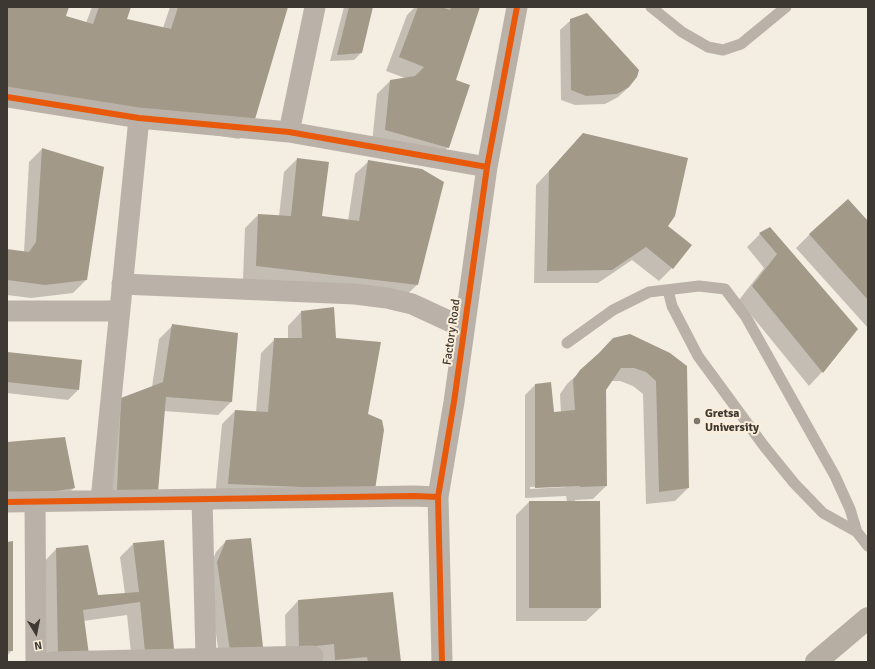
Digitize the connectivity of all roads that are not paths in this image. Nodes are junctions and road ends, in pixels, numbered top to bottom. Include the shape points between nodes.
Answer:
1 (314, 7) edge
2 (518, 7) edge
3 (651, 7) edge
4 (786, 7) edge
5 (7, 97) edge
6 (139, 118) junction
7 (289, 132) junction
8 (487, 167) junction
9 (122, 284) junction
10 (668, 290) junction
11 (120, 310) junction
12 (7, 311) edge
13 (464, 328) junction
14 (567, 343) dead end
15 (438, 497) junction
16 (202, 499) junction
17 (101, 500) junction
18 (7, 502) edge
19 (35, 502) junction
20 (857, 532) junction
21 (868, 546) edge
22 (868, 618) edge
23 (313, 656) dead end
24 (206, 658) junction
25 (36, 662) edge
26 (52, 662) edge
27 (442, 662) edge
28 (816, 662) edge

1 - 7 street
2 - 8 street, Factory Road
3 - 4 lane via 682,32 708,46 723,50 741,44
5 - 6 street
6 - 7 street
6 - 9 street
7 - 8 street
8 - 13 street, Factory Road
9 - 11 street
9 - 13 street via 355,294 387,298 412,304
10 - 14 lane via 649,292 613,310
10 - 20 lane via 672,306 698,356 764,446 823,513
10 - 20 lane via 699,286 725,290 746,317 835,476 850,508
11 - 12 street
11 - 17 street
13 - 15 street, Factory Road
15 - 16 street
15 - 27 street, Factory Road
16 - 17 street
16 - 24 street
17 - 19 street
18 - 19 street
19 - 25 street
20 - 21 lane
22 - 28 highway
23 - 24 street
24 - 26 street

